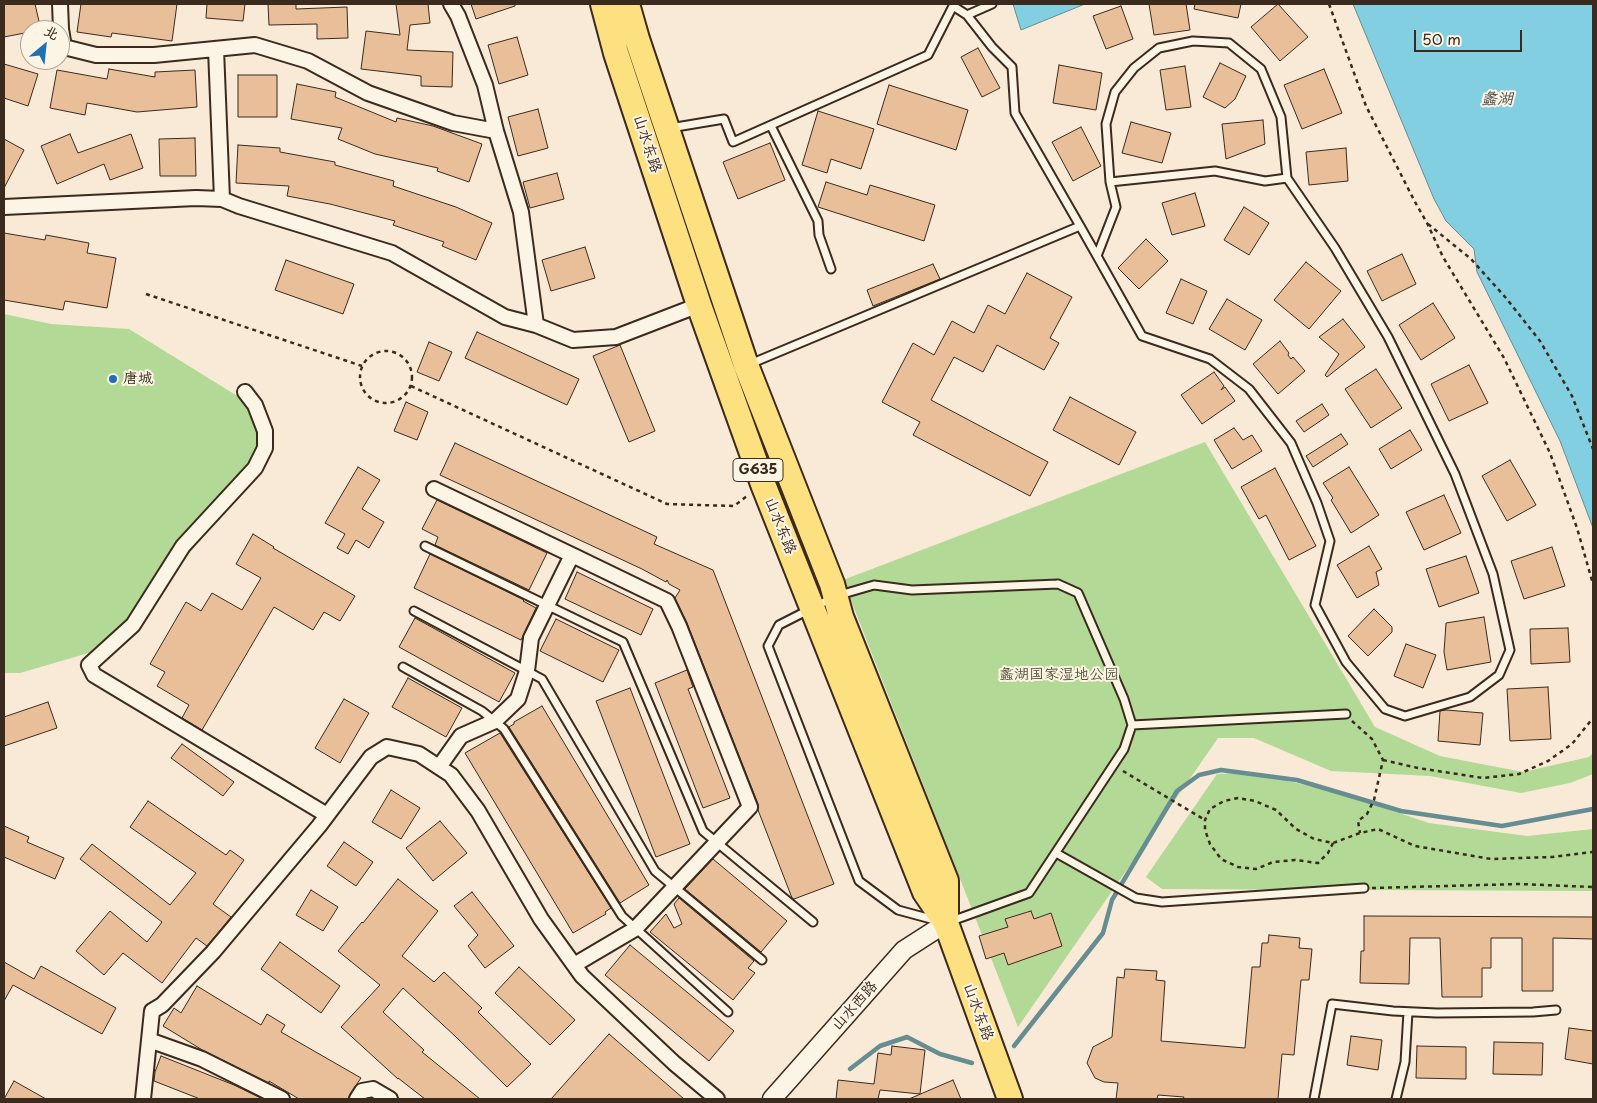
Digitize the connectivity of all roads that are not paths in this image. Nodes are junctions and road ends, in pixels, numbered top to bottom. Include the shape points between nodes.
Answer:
1 (60, 4) edge
2 (451, 4) edge
3 (603, 4) edge
4 (627, 4) edge
5 (992, 4) edge
6 (953, 5) edge
7 (967, 15) junction
8 (216, 49) junction
9 (771, 126) junction
10 (667, 128) junction
11 (496, 132) junction
12 (1287, 178) junction
13 (1110, 182) junction
14 (222, 199) junction
15 (4, 207) edge
16 (1080, 226) junction
17 (1097, 256) junction
18 (831, 269) dead end
19 (699, 305) junction
20 (536, 324) junction
21 (746, 365) junction
22 (245, 392) dead end
23 (434, 489) dead end
24 (425, 546) dead end
25 (572, 555) junction
26 (836, 596) junction
27 (547, 605) junction
28 (813, 606) junction
29 (414, 611) dead end
30 (403, 667) dead end
31 (527, 671) junction
32 (1346, 714) road end
33 (495, 721) junction
34 (1132, 725) junction
35 (439, 767) junction
36 (327, 815) junction
37 (716, 843) junction
38 (1056, 853) junction
39 (674, 888) junction
40 (1364, 888) road end
41 (813, 922) dead end
42 (946, 923) junction
43 (635, 929) junction
44 (762, 960) dead end
45 (574, 965) junction
46 (1556, 1010) dead end
47 (728, 1012) dead end
48 (1408, 1012) junction
49 (149, 1040) junction
50 (143, 1099) edge
51 (282, 1099) edge
52 (357, 1099) edge
53 (390, 1099) edge
54 (717, 1099) edge
55 (772, 1099) edge
56 (1010, 1099) edge
57 (1314, 1099) edge
58 (1396, 1099) edge

1 - 8 street via 64,47 96,55 154,56
2 - 11 street via 485,85
3 - 19 highway, 山水东路 / G635 via 616,53
4 - 10 highway, 山水东路 / G635
5 - 7 lane
6 - 7 lane
6 - 9 lane via 928,55
7 - 16 lane via 1012,66 1015,113
8 - 11 street via 255,45 299,58 368,93 453,124
8 - 14 street
9 - 10 lane via 733,142 724,119
9 - 18 lane via 818,221 819,235
10 - 21 highway, 山水东路 / G635
11 - 20 street via 521,212
12 - 13 lane via 1265,181 1215,171
12 - 13 lane via 1281,117 1261,70 1229,43 1193,41 1159,48 1134,68 1115,92 1106,124
12 - 17 lane via 1335,248 1388,337 1455,474 1493,574 1510,650 1499,675 1470,697 1405,716 1385,709 1346,662 1315,605 1330,541 1291,443 1249,389 1210,358 1142,336
13 - 17 lane via 1116,207
14 - 15 street
14 - 20 street via 392,253 505,317
16 - 17 lane
16 - 21 lane
19 - 20 street via 616,336 573,340
19 - 28 highway, 山水东路 / G635 via 763,484
21 - 26 highway, 山水东路 / G635
22 - 36 street via 255,405 265,431 265,448 255,468 183,546 133,625 89,665 94,675
23 - 25 street
24 - 27 lane
25 - 27 street
25 - 37 street via 667,601 750,807
26 - 28 lane
26 - 34 lane via 874,585 912,590 1058,584 1072,590 1078,593
26 - 42 highway, 山水东路 / G635 via 841,616 946,881
27 - 31 street via 531,638
27 - 37 lane via 623,642 703,831
28 - 42 highway, 山水东路 / G635 via 925,892
28 - 42 lane via 779,625 768,646 859,881 898,910
29 - 31 lane
30 - 33 lane
31 - 33 street via 518,699
31 - 39 lane via 542,678 654,871
32 - 34 lane
33 - 35 street via 462,736
33 - 43 lane via 504,729 622,916
34 - 38 lane via 1124,749
35 - 36 street via 418,754 387,747 371,757
35 - 45 street via 451,775 478,811 541,919
36 - 49 street via 213,952 162,1005 152,1011
37 - 39 street
37 - 41 lane
38 - 40 lane via 1136,898 1162,902
38 - 42 lane via 1029,893
39 - 43 street
39 - 44 lane
42 - 55 street, 山水西路 via 904,950
42 - 56 highway, 山水东路
43 - 45 street
43 - 47 lane
45 - 54 street via 674,1064
46 - 48 lane
48 - 57 lane via 1332,1004
48 - 58 lane via 1405,1062
49 - 50 street
49 - 51 street via 202,1059
52 - 53 street via 362,1091 373,1088

